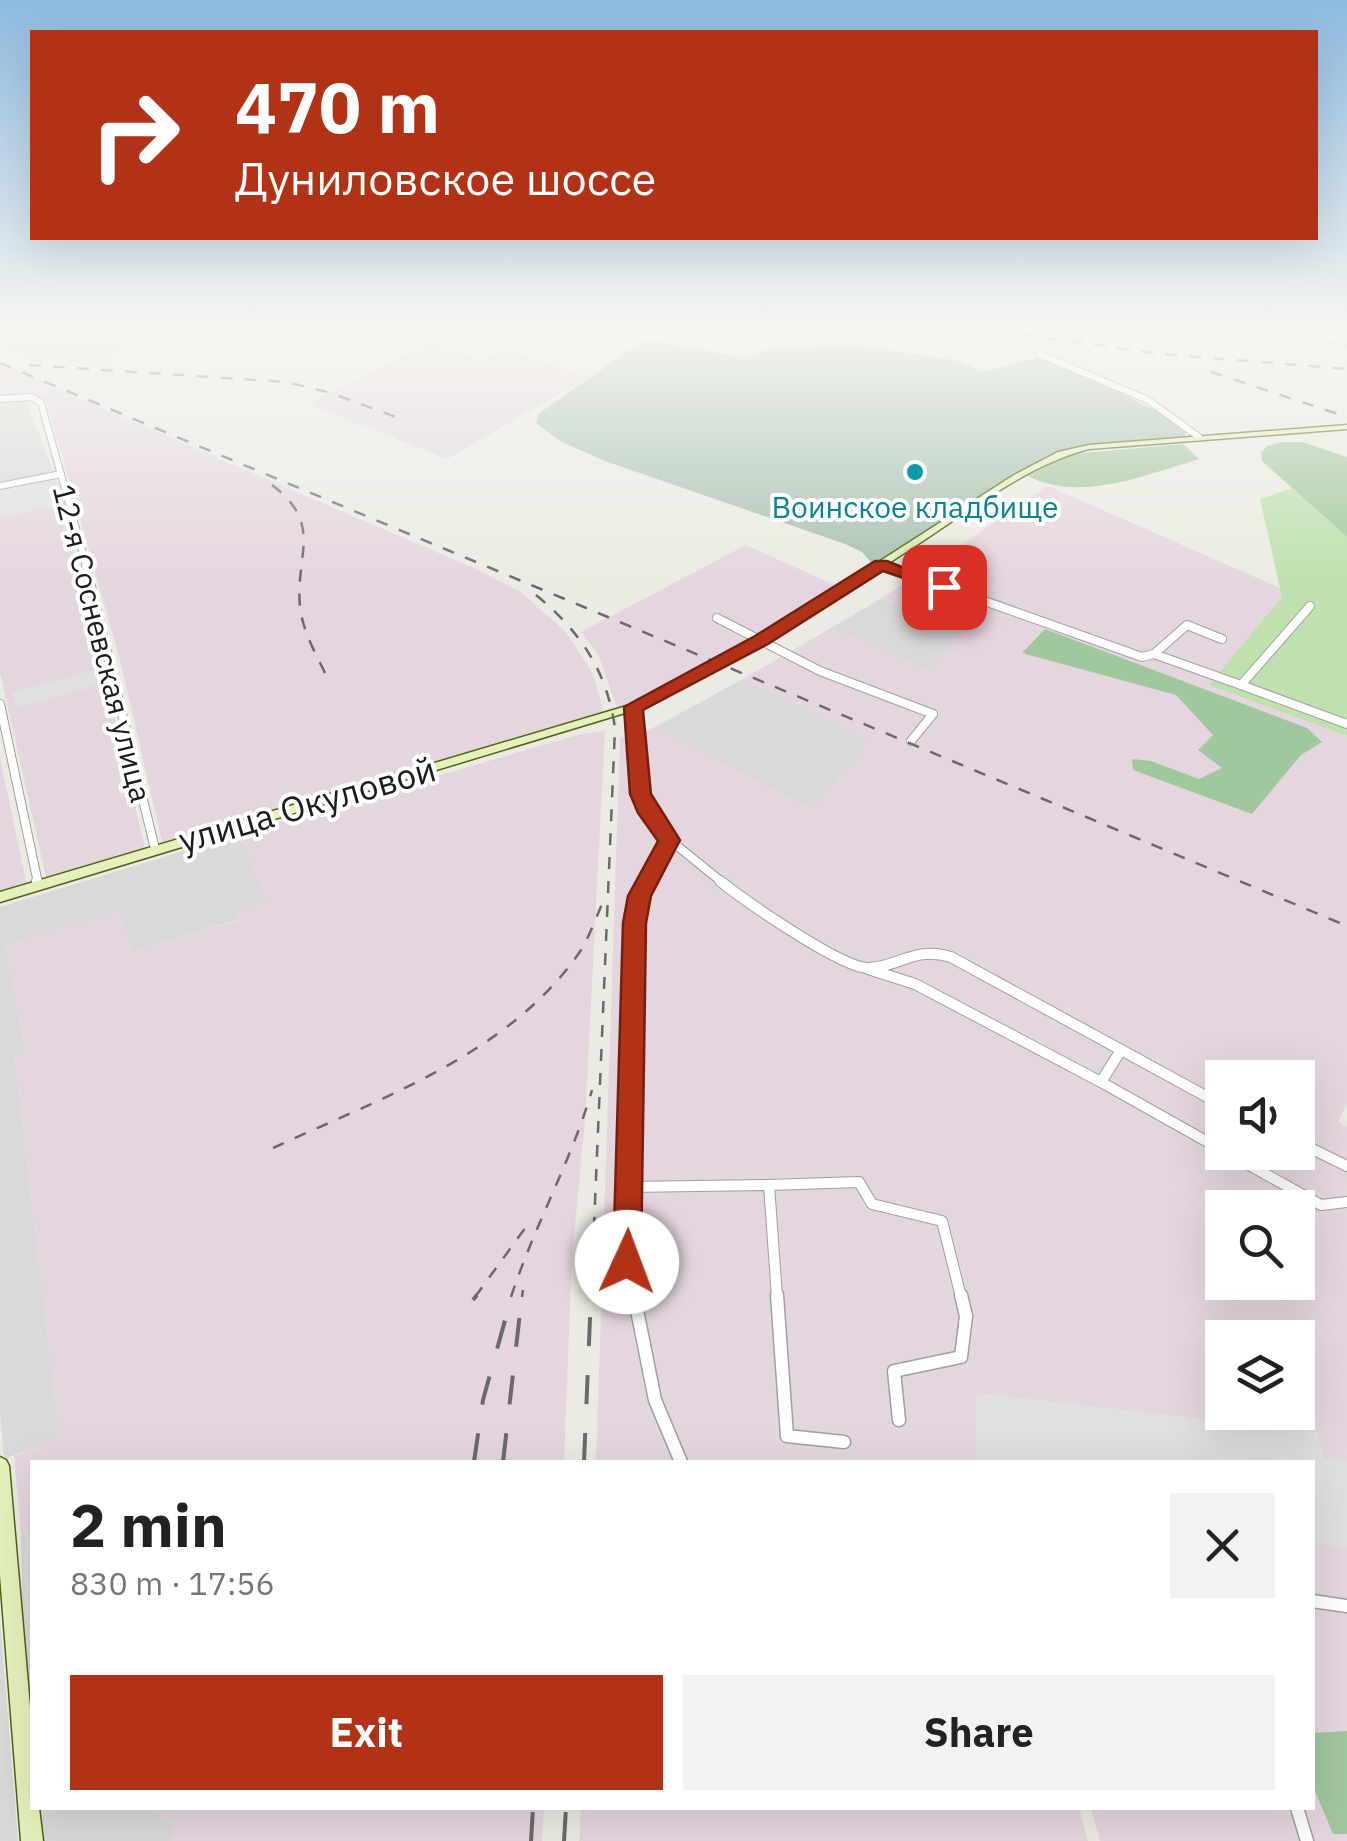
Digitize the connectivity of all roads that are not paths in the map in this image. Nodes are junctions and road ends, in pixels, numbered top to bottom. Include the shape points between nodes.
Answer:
1 (44, 414) edge
2 (1171, 414) edge
3 (1347, 426) edge
4 (1199, 437) junction
5 (61, 474) junction
6 (0, 486) edge
7 (881, 564) junction
8 (1310, 606) dead end
9 (716, 618) dead end
10 (1222, 639) dead end
11 (761, 640) junction
12 (1154, 654) junction
13 (1241, 685) junction
14 (0, 704) edge
15 (634, 707) junction
16 (2, 724) edge
17 (1347, 724) edge
18 (911, 741) dead end
19 (670, 840) junction
20 (155, 849) junction
21 (38, 886) junction
22 (0, 897) edge
23 (866, 968) junction
24 (1120, 1050) junction
25 (1100, 1082) junction
26 (1205, 1096) edge
27 (1205, 1140) edge
28 (1315, 1150) edge
29 (1347, 1166) edge
30 (1258, 1170) edge
31 (769, 1185) junction
32 (629, 1187) junction
33 (1347, 1202) edge
34 (899, 1420) dead end
35 (844, 1442) dead end
36 (680, 1460) edge
37 (0, 1466) edge
38 (1315, 1601) edge
39 (1347, 1606) edge
40 (1298, 1810) edge
41 (32, 1841) edge
42 (1307, 1841) edge

1 - 5 street, 12-я Сосневская улица
2 - 4 street
3 - 4 street, улица Окуловой
4 - 7 street, улица Окуловой via 1062,454
5 - 6 street
5 - 20 street, 12-я Сосневская улица
7 - 11 street, улица Окуловой
7 - 12 street via 1142,657
8 - 13 street
9 - 11 street
10 - 12 street via 1187,625
11 - 15 street, улица Окуловой
11 - 18 street via 820,671 933,714
12 - 13 street
13 - 17 street
14 - 16 street
15 - 19 street via 640,794
15 - 20 street, улица Окуловой
16 - 21 street
19 - 23 street via 782,924
19 - 32 street via 640,896 634,923
20 - 21 street, улица Окуловой
21 - 22 street, улица Окуловой
23 - 24 street via 929,951 951,957
23 - 25 street via 915,984
24 - 25 street
24 - 26 street
25 - 27 street
28 - 29 street
30 - 33 street via 1320,1205
31 - 32 street
31 - 34 street via 859,1182 872,1204 942,1222 966,1316 961,1358 894,1371
31 - 35 street via 786,1436
32 - 36 street via 627,1262 655,1400
37 - 41 street
38 - 39 street
40 - 42 street

